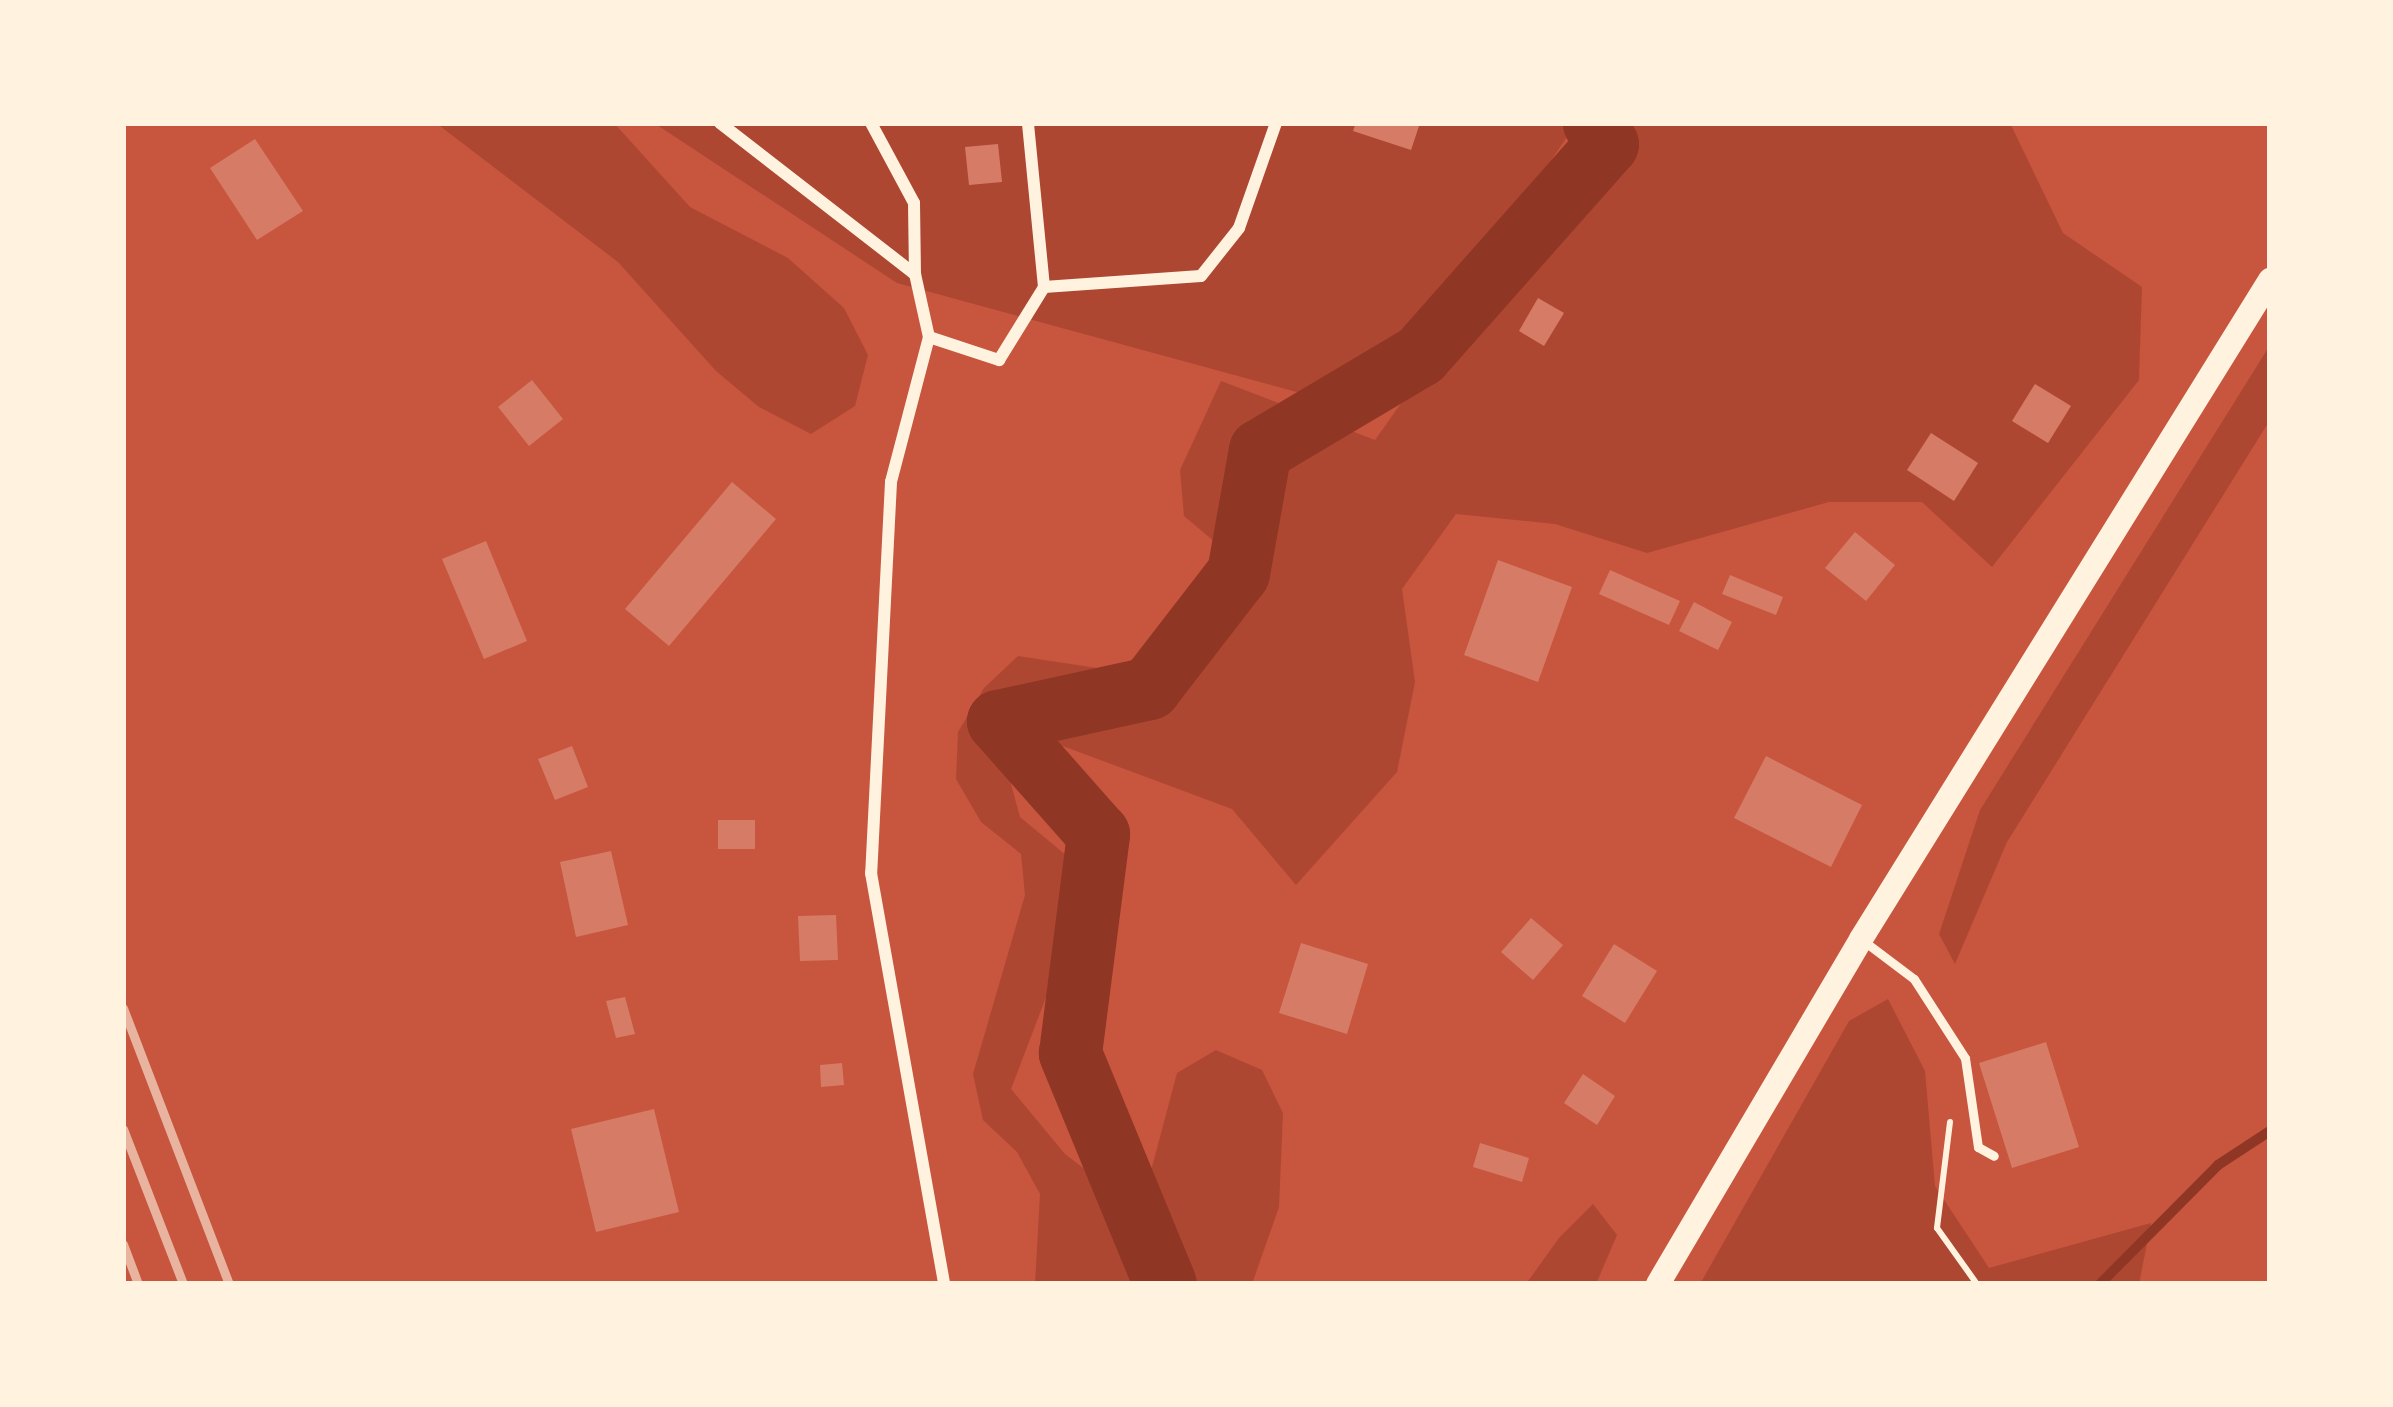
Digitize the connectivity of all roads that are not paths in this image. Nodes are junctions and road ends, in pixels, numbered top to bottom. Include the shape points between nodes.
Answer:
1 (720, 123) edge
2 (871, 123) edge
3 (1028, 123) edge
4 (1276, 123) edge
5 (915, 274) junction
6 (2270, 280) edge
7 (1044, 287) junction
8 (929, 338) junction
9 (1862, 939) junction
10 (1994, 1156) dead end
11 (944, 1284) edge
12 (1658, 1284) edge

1 - 5 street
2 - 5 street via 914,202
3 - 7 street
4 - 7 street via 1238,228 1201,275
5 - 8 street
6 - 9 main road
7 - 8 street via 999,361
8 - 11 street via 891,482 871,873
9 - 10 lane via 1914,979 1964,1058 1978,1148
9 - 12 main road

